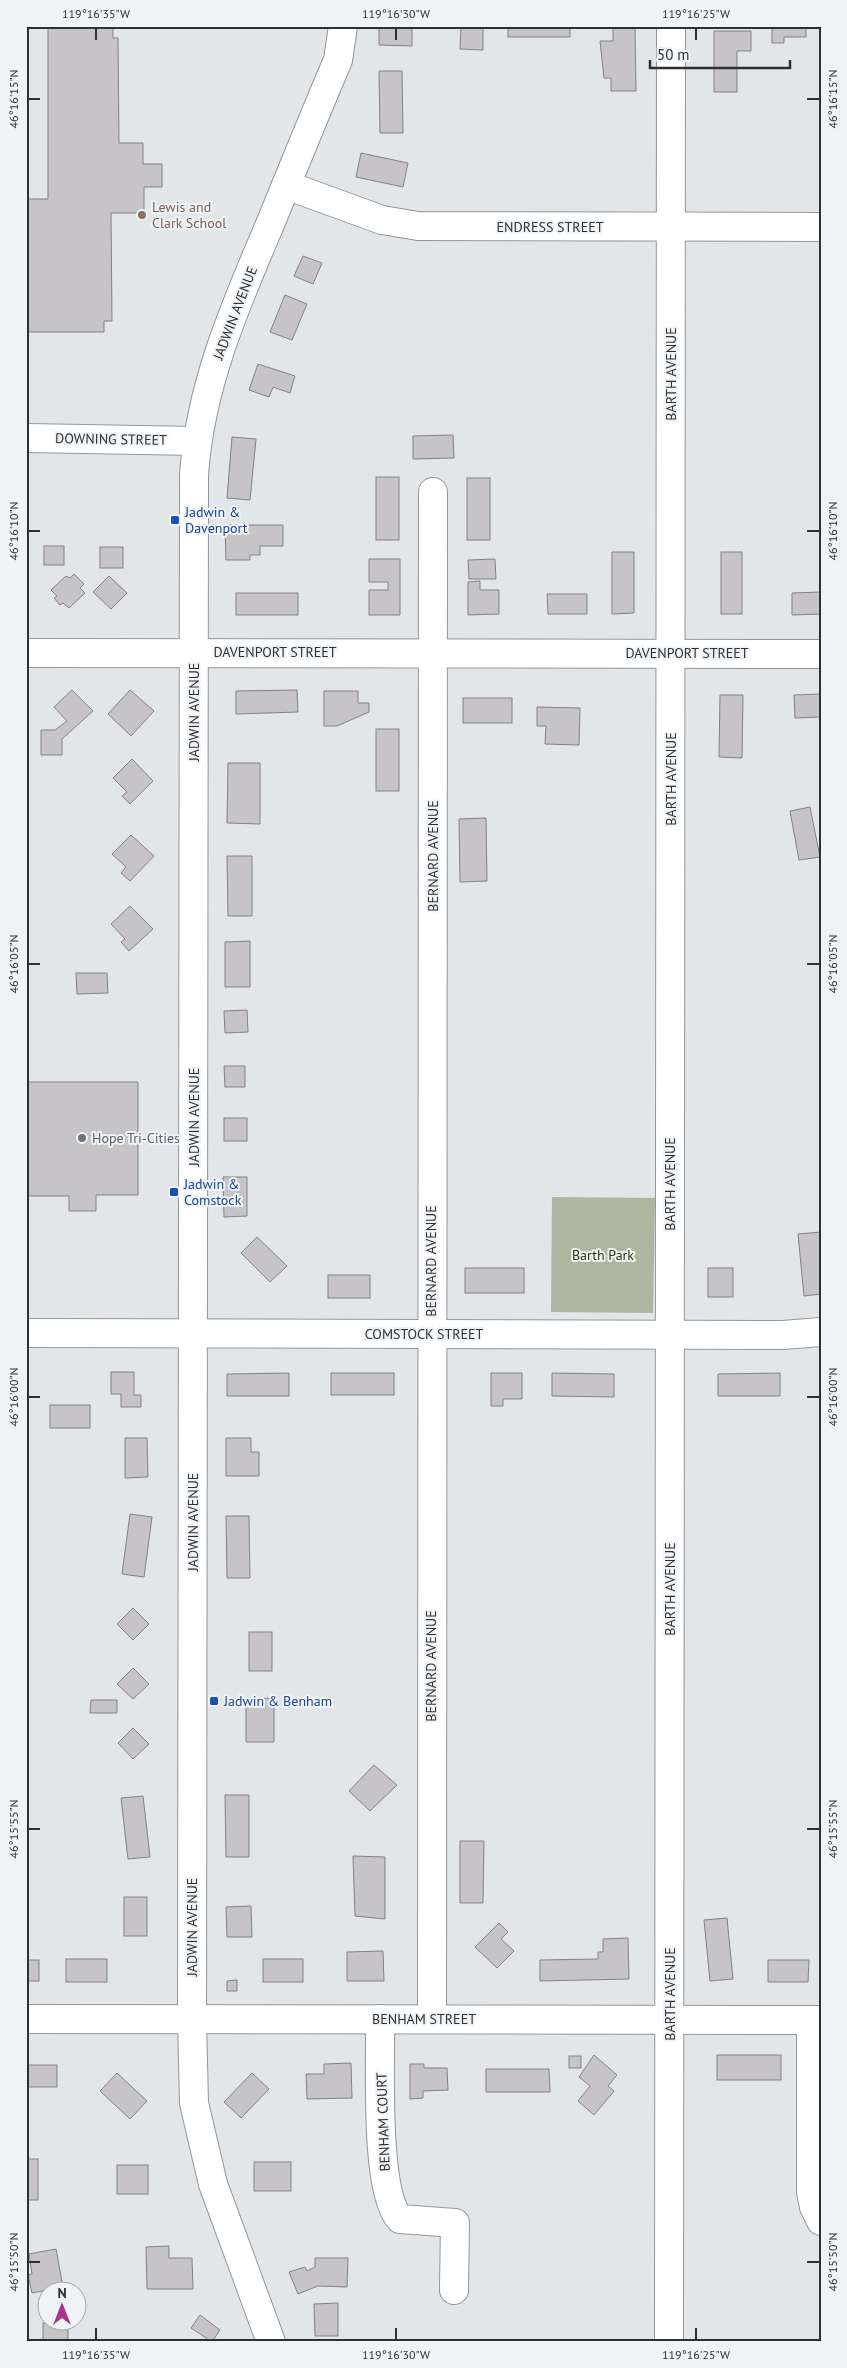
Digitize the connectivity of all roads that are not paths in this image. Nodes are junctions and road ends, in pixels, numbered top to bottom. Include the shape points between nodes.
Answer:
1 (343, 26) edge
2 (671, 26) edge
3 (286, 186) junction
4 (821, 227) edge
5 (670, 228) junction
6 (26, 438) edge
7 (197, 440) junction
8 (433, 492) dead end
9 (434, 652) junction
10 (26, 653) edge
11 (195, 653) junction
12 (671, 653) junction
13 (821, 654) edge
14 (821, 1332) edge
15 (26, 1333) edge
16 (193, 1334) junction
17 (431, 1334) junction
18 (670, 1334) junction
19 (26, 2019) edge
20 (192, 2019) junction
21 (380, 2019) junction
22 (432, 2019) junction
23 (670, 2020) junction
24 (816, 2020) edge
25 (821, 2221) edge
26 (454, 2290) dead end
27 (271, 2342) edge
28 (669, 2342) edge

1 - 3 street, JADWIN AVENUE via 338,60
2 - 5 street, BARTH AVENUE
3 - 5 street, ENDRESS STREET via 400,224
3 - 7 street, JADWIN AVENUE via 218,354
4 - 5 street, ENDRESS STREET
5 - 12 street, BARTH AVENUE
6 - 7 street, DOWNING STREET
7 - 11 street, JADWIN AVENUE via 194,484
8 - 9 street
9 - 11 street, DAVENPORT STREET
9 - 12 street, DAVENPORT STREET
9 - 17 street, BERNARD AVENUE
10 - 11 street, DAVENPORT STREET
11 - 16 street, JADWIN AVENUE
12 - 13 street, DAVENPORT STREET
12 - 18 street, BARTH AVENUE
14 - 18 street, COMSTOCK STREET
15 - 16 street, COMSTOCK STREET
16 - 17 street, COMSTOCK STREET
16 - 20 street, JADWIN AVENUE
17 - 18 street, COMSTOCK STREET
17 - 22 street, BERNARD AVENUE
18 - 23 street, BARTH AVENUE
19 - 20 street, BENHAM STREET
20 - 21 street, BENHAM STREET
20 - 27 street, JADWIN AVENUE via 194,2103 213,2184
21 - 22 street, BENHAM STREET
21 - 26 street, BENHAM COURT via 382,2157 390,2202 400,2219 455,2223
22 - 23 street, BENHAM STREET
23 - 24 street, BENHAM STREET
23 - 28 street, BARTH AVENUE
24 - 25 street via 811,2192

